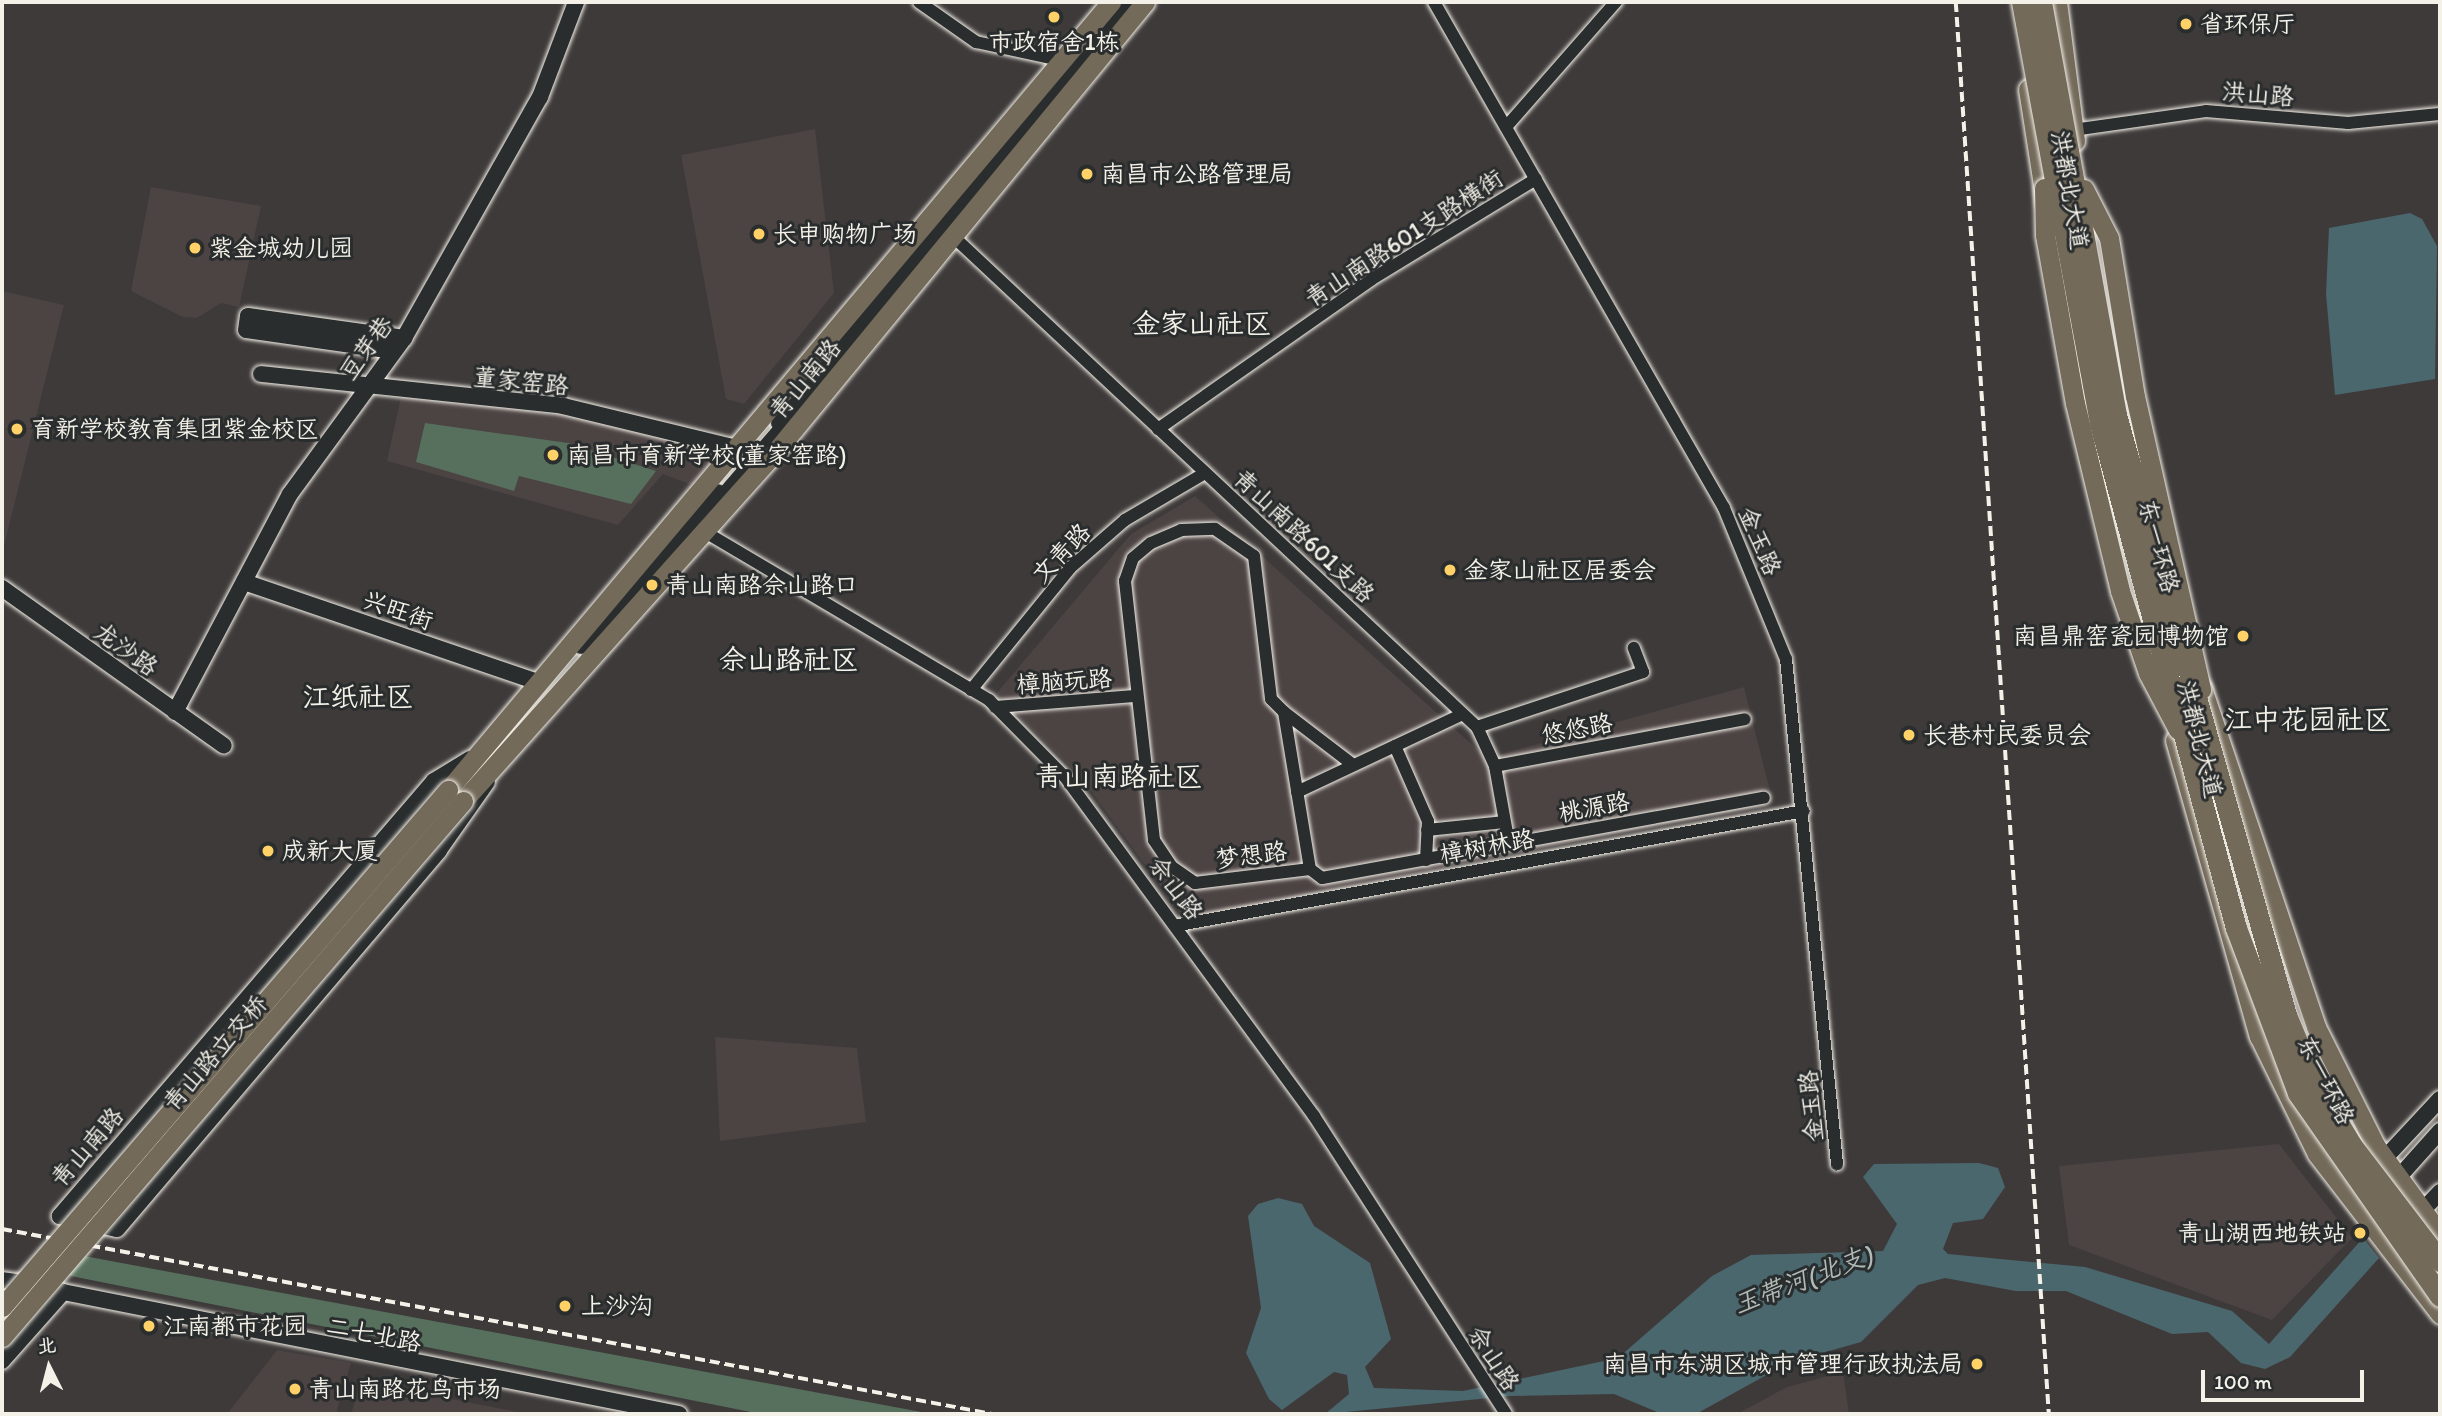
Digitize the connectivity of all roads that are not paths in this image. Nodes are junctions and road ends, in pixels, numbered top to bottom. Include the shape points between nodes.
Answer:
1 (576, 2) edge
2 (919, 2) edge
3 (1111, 2) edge
4 (1128, 2) edge
5 (1135, 2) edge
6 (1146, 2) edge
7 (1434, 2) edge
8 (1616, 2) edge
9 (2013, 2) edge
10 (2022, 2) edge
11 (2041, 2) edge
12 (2057, 2) edge
13 (1065, 61) junction
14 (2440, 114) edge
15 (1506, 127) junction
16 (2073, 130) junction
17 (1535, 179) junction
18 (2043, 188) junction
19 (2084, 188) junction
20 (956, 239) junction
21 (399, 345) junction
22 (261, 374) dead end
23 (366, 388) junction
24 (1158, 429) junction
25 (757, 452) junction
26 (1206, 473) junction
27 (694, 525) junction
28 (244, 582) junction
29 (2, 589) edge
30 (1634, 648) dead end
31 (538, 682) junction
32 (971, 690) junction
33 (1135, 696) junction
34 (995, 707) junction
35 (175, 712) junction
36 (1284, 712) junction
37 (1463, 715) junction
38 (1745, 719) dead end
39 (2205, 725) junction
40 (1477, 727) junction
41 (2185, 742) junction
42 (223, 746) dead end
43 (1395, 746) junction
44 (470, 759) junction
45 (1352, 764) junction
46 (1495, 766) junction
47 (489, 778) junction
48 (1297, 792) junction
49 (456, 796) junction
50 (1765, 798) dead end
51 (1804, 811) junction
52 (1505, 822) junction
53 (1427, 830) junction
54 (1509, 844) junction
55 (1426, 860) junction
56 (1310, 869) junction
57 (1315, 897) junction
58 (1179, 925) junction
59 (2440, 1099) edge
60 (2440, 1131) edge
61 (2384, 1159) junction
62 (1837, 1164) dead end
63 (2398, 1178) junction
64 (2440, 1192) edge
65 (2422, 1211) junction
66 (2440, 1234) edge
67 (2387, 1245) junction
68 (2440, 1261) edge
69 (2, 1280) edge
70 (63, 1292) junction
71 (2440, 1296) edge
72 (2, 1307) edge
73 (2440, 1314) edge
74 (2, 1337) edge
75 (2, 1361) edge
76 (1502, 1410) edge
77 (679, 1414) edge

1 - 21 main road, 豆芽巷 via 540,97
2 - 13 street via 976,42
3 - 13 main road, 青山南路
4 - 25 main road
5 - 25 main road
6 - 20 main road, 青山南路
7 - 15 street, 金玉路
8 - 15 street
9 - 18 main road, 洪都北大道
10 - 41 highway, 东一环路, bridge via 2100,423
11 - 39 highway, 东一环路, bridge via 2116,415
12 - 16 main road, 洪都北大道
13 - 25 main road, 青山南路
14 - 16 street, 洪山路 via 2348,123 2206,111
15 - 17 street, 金玉路
16 - 19 main road, 洪都北大道
17 - 24 street, 青山南路601支路横街 via 1371,279
17 - 51 street, 金玉路 via 1724,508 1786,659
18 - 41 main road, bridge via 2045,235 2075,403 2120,591 2148,673
18 - 67 main road, 洪都北大道 via 2086,416 2236,972 2259,1036 2317,1154
19 - 39 main road, bridge via 2109,238 2135,396 2192,630
19 - 61 main road, 洪都北大道 via 2128,431 2194,667 2298,981
20 - 24 street, 青山南路601支路
20 - 25 main road, 青山南路
21 - 21 main road via 248,316 246,330
21 - 23 main road, 豆芽巷
22 - 23 main road, 董家窑路
23 - 25 main road, 董家窑路 via 563,406
23 - 28 main road, 豆芽巷 via 290,494
24 - 26 street, 青山南路601支路
25 - 27 main road, 青山南路
25 - 27 main road, 青山南路
26 - 32 street, 文青路 via 1125,520 1070,568
26 - 37 street, 青山南路601支路
27 - 31 main road, 青山南路
27 - 32 street, 佘山路
27 - 47 main road, 青山南路
27 - 49 main road
28 - 31 main road, 兴旺街
28 - 35 main road, 豆芽巷
29 - 35 main road, 龙沙路
30 - 40 street via 1643,672
31 - 44 main road, 青山南路
32 - 34 street, 佘山路
33 - 34 street, 樟脑玩路
33 - 36 street, 梦想路 via 1124,610 1133,558 1181,530 1215,529 1254,556 1271,699
33 - 56 street, 梦想路 via 1154,840 1172,867 1195,883
34 - 58 street, 佘山路 via 1065,777
35 - 42 main road, 龙沙路
36 - 45 street
36 - 48 street, 梦想路
37 - 40 street, 青山南路601支路
37 - 43 street
38 - 46 street, 悠悠路
39 - 68 highway, 东一环路, bridge via 2256,918 2315,1085 2352,1146
40 - 46 street
41 - 71 highway, 东一环路, bridge via 2236,928 2298,1093
43 - 45 street
43 - 53 street
44 - 47 main road, 青山南路 via 434,781 60,1216 117,1229 439,850
44 - 49 main road, 青山南路
45 - 48 street
46 - 52 street
47 - 49 main road, 青山南路
48 - 56 street, 梦想路
49 - 72 main road, 青山路立交桥, bridge
49 - 74 main road, 青山路立交桥, bridge
50 - 54 street, 桃源路
51 - 57 street, 樟树林路
51 - 62 street, 金玉路
52 - 53 street
52 - 54 street
53 - 55 street
54 - 55 street, 桃源路
55 - 56 street, 桃源路 via 1322,878
56 - 57 street
57 - 58 street, 樟树林路
58 - 76 street, 佘山路 via 1314,1116
59 - 61 main road
60 - 63 main road
61 - 63 main road, 洪都北大道
63 - 65 main road, 洪都北大道
64 - 65 main road
65 - 66 main road, 洪都北大道
65 - 67 main road
67 - 73 main road, 洪都北大道
69 - 70 main road
70 - 75 main road
70 - 77 main road, 二七北路

